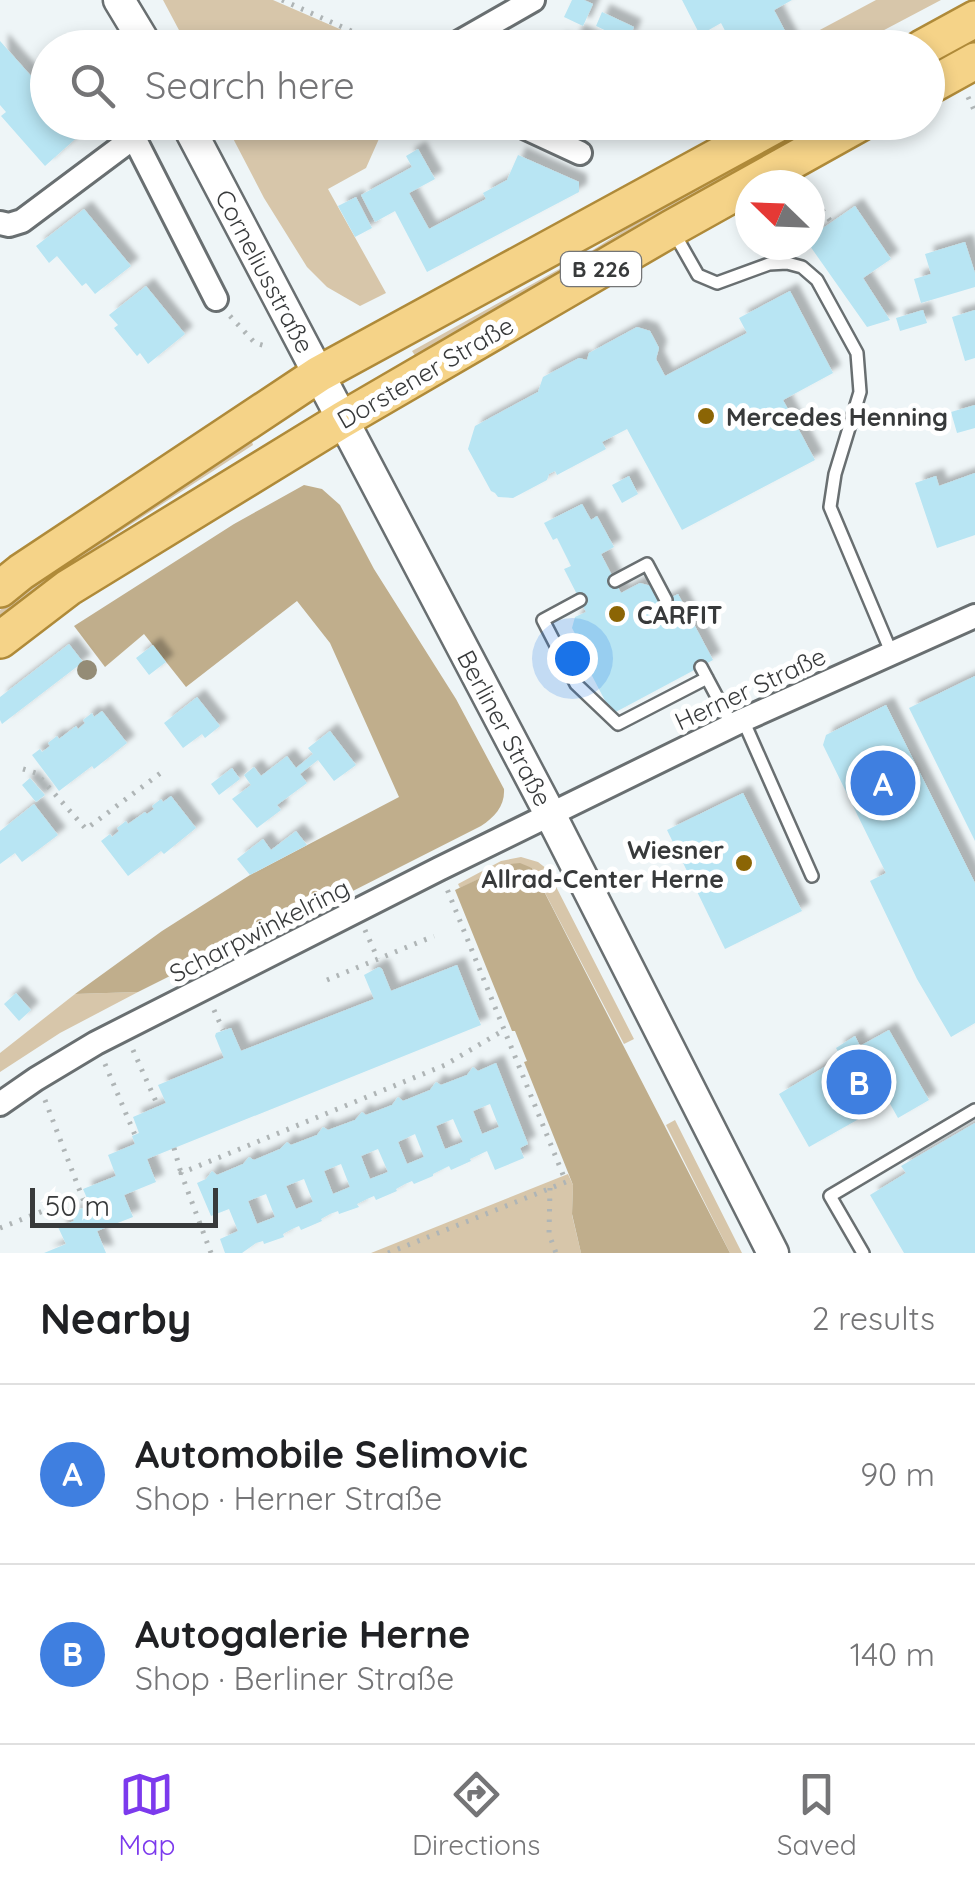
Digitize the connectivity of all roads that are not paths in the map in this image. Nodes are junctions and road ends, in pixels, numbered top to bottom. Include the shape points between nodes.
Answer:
1 (119, 0) edge
2 (533, 0) edge
3 (975, 19) edge
4 (137, 30) edge
5 (480, 30) edge
6 (945, 35) edge
7 (975, 61) edge
8 (945, 78) edge
9 (117, 140) edge
10 (134, 140) edge
11 (196, 140) edge
12 (552, 140) edge
13 (748, 140) edge
14 (830, 140) edge
15 (580, 153) dead end
16 (0, 223) edge
17 (672, 228) junction
18 (216, 299) road end
19 (319, 374) junction
20 (342, 420) junction
21 (616, 581) dead end
22 (0, 590) edge
23 (580, 600) dead end
24 (666, 600) dead end
25 (975, 616) edge
26 (0, 640) edge
27 (892, 654) junction
28 (592, 675) dead end
29 (576, 684) junction
30 (738, 723) junction
31 (550, 814) junction
32 (812, 876) dead end
33 (0, 1104) edge
34 (975, 1110) edge
35 (773, 1253) edge
36 (864, 1253) edge

1 - 4 main road
2 - 5 street
3 - 6 main road
7 - 8 main road
9 - 16 street via 22,221
10 - 18 street
11 - 19 main road, Corneliusstraße
12 - 15 street
13 - 19 main road, Dorstener Straße / B 226
14 - 17 main road, Dorstener Straße / B 226
17 - 20 main road, Dorstener Straße / B 226
17 - 27 lane via 698,275 716,283 770,264 802,268 817,280 856,353 860,392 830,507
19 - 20 main road, Corneliusstraße
19 - 22 main road, Dorstener Straße / B 226
20 - 26 main road, Dorstener Straße / B 226 via 68,588
20 - 31 main road, Berliner Straße
21 - 24 lane via 647,564
23 - 29 lane via 543,620
25 - 27 street, Herner Straße
27 - 30 street, Herner Straße
28 - 29 lane
29 - 30 lane via 618,724 704,672
30 - 31 street, Herner Straße
30 - 32 lane
31 - 33 street, Scharpwinkelring via 96,1043
31 - 35 main road, Berliner Straße
34 - 36 lane via 830,1196

